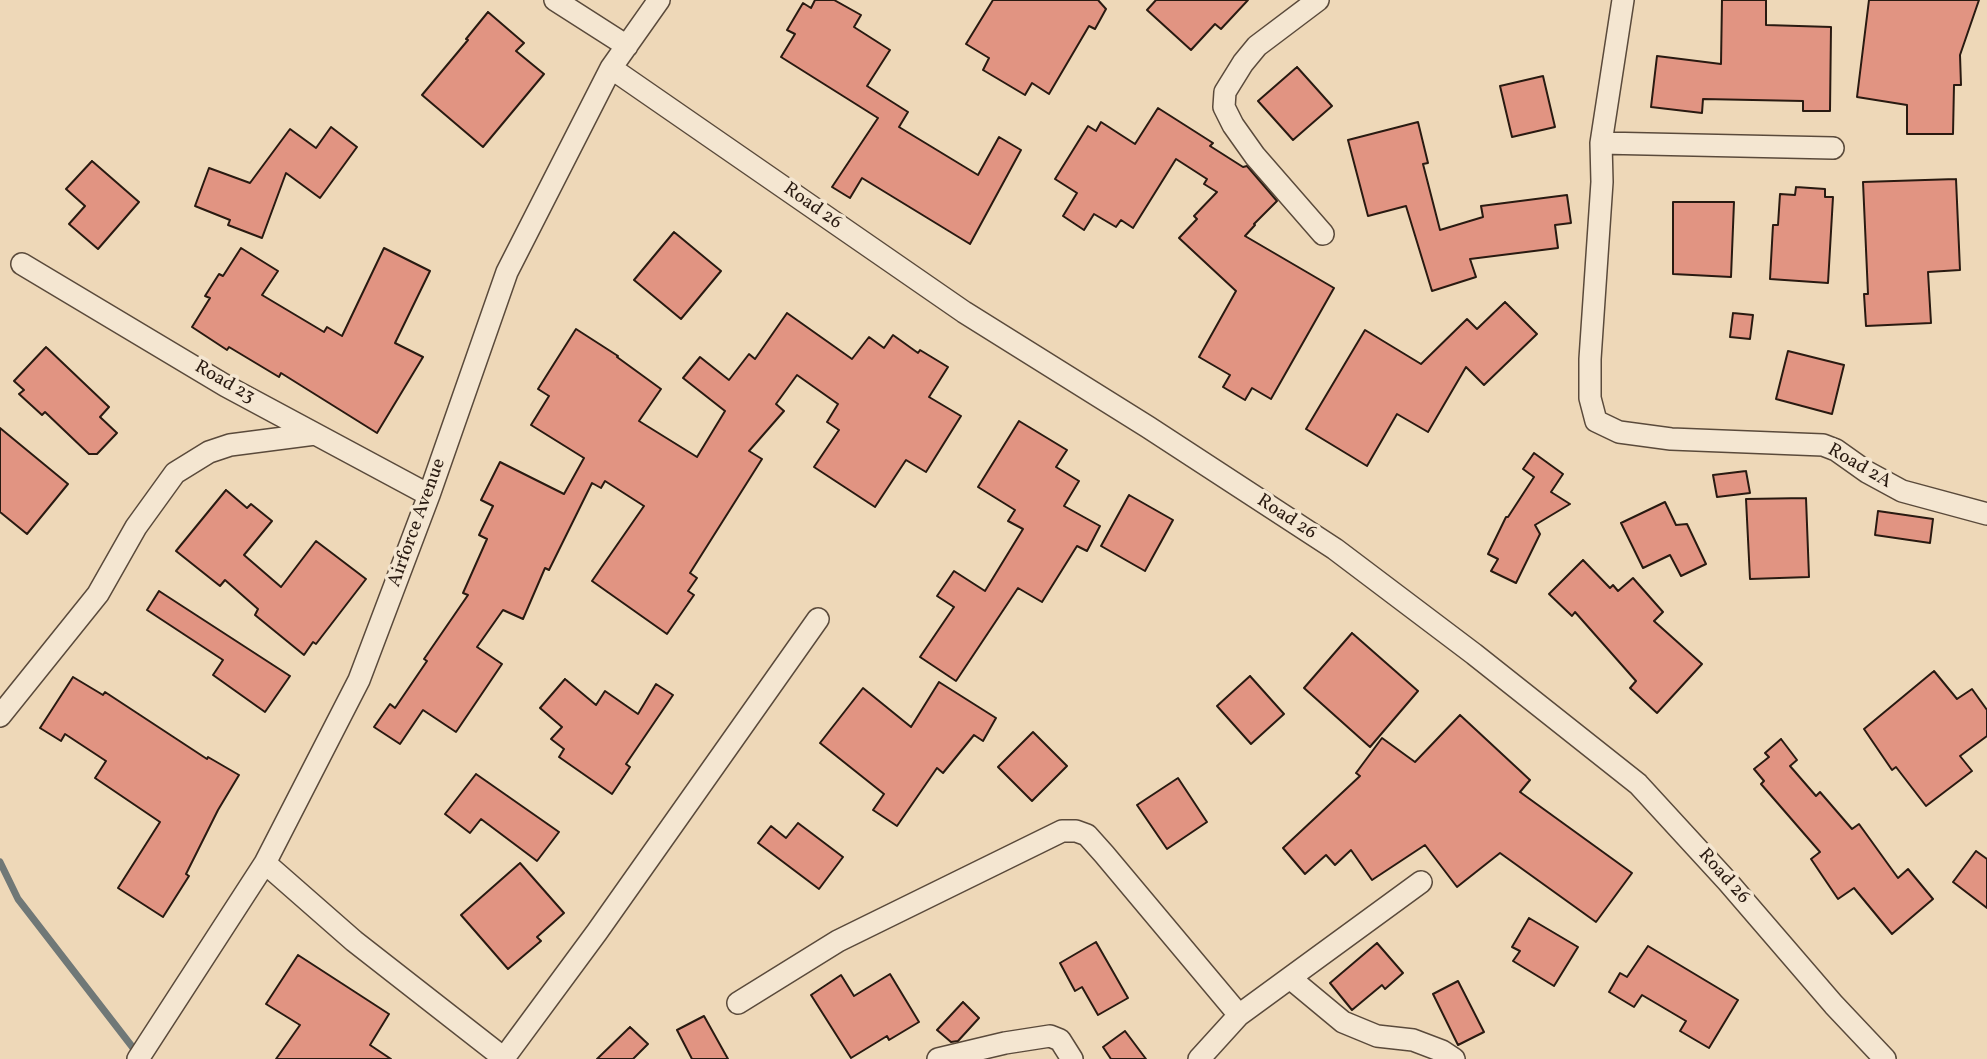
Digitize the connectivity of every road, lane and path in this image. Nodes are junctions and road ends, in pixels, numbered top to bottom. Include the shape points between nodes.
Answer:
1 (555, 0) edge
2 (659, 0) edge
3 (1318, 0) edge
4 (1623, 0) edge
5 (627, 46) junction
6 (611, 68) junction
7 (1601, 143) junction
8 (1833, 148) dead end
9 (1323, 234) dead end
10 (22, 264) dead end
11 (315, 434) junction
12 (429, 495) junction
13 (1987, 514) edge
14 (818, 619) dead end
15 (0, 716) edge
16 (265, 863) junction
17 (1421, 882) dead end
18 (1290, 978) junction
19 (738, 1003) dead end
20 (1239, 1015) junction
21 (505, 1058) edge
22 (138, 1059) edge
23 (938, 1059) edge
24 (1072, 1059) edge
25 (1199, 1059) edge
26 (1454, 1059) edge
27 (1885, 1059) edge

1 - 5 street
2 - 5 street, Airforce Avenue
3 - 9 street via 1257,46 1225,92 1224,107 1255,156
4 - 7 street
5 - 6 street, Airforce Avenue
6 - 12 street, Airforce Avenue via 507,271
6 - 27 street, Road 26 via 964,312 1335,550 1485,663 1638,783
7 - 8 street
7 - 13 street, Road 2A via 1590,359 1590,398 1596,421 1619,432 1671,439 1823,445 1902,491
10 - 11 street, Road 23
11 - 12 street, Road 23
11 - 15 street via 230,445 175,472 136,527 98,594
12 - 16 street, Airforce Avenue via 359,680
14 - 21 street
16 - 21 street via 354,941
16 - 22 street, Airforce Avenue
17 - 18 street
18 - 20 street
18 - 26 street via 1343,1022 1377,1036 1413,1040
19 - 20 street via 838,940 1062,831 1076,831 1087,835 1104,854
20 - 25 street
23 - 24 street via 1050,1036 1060,1040

